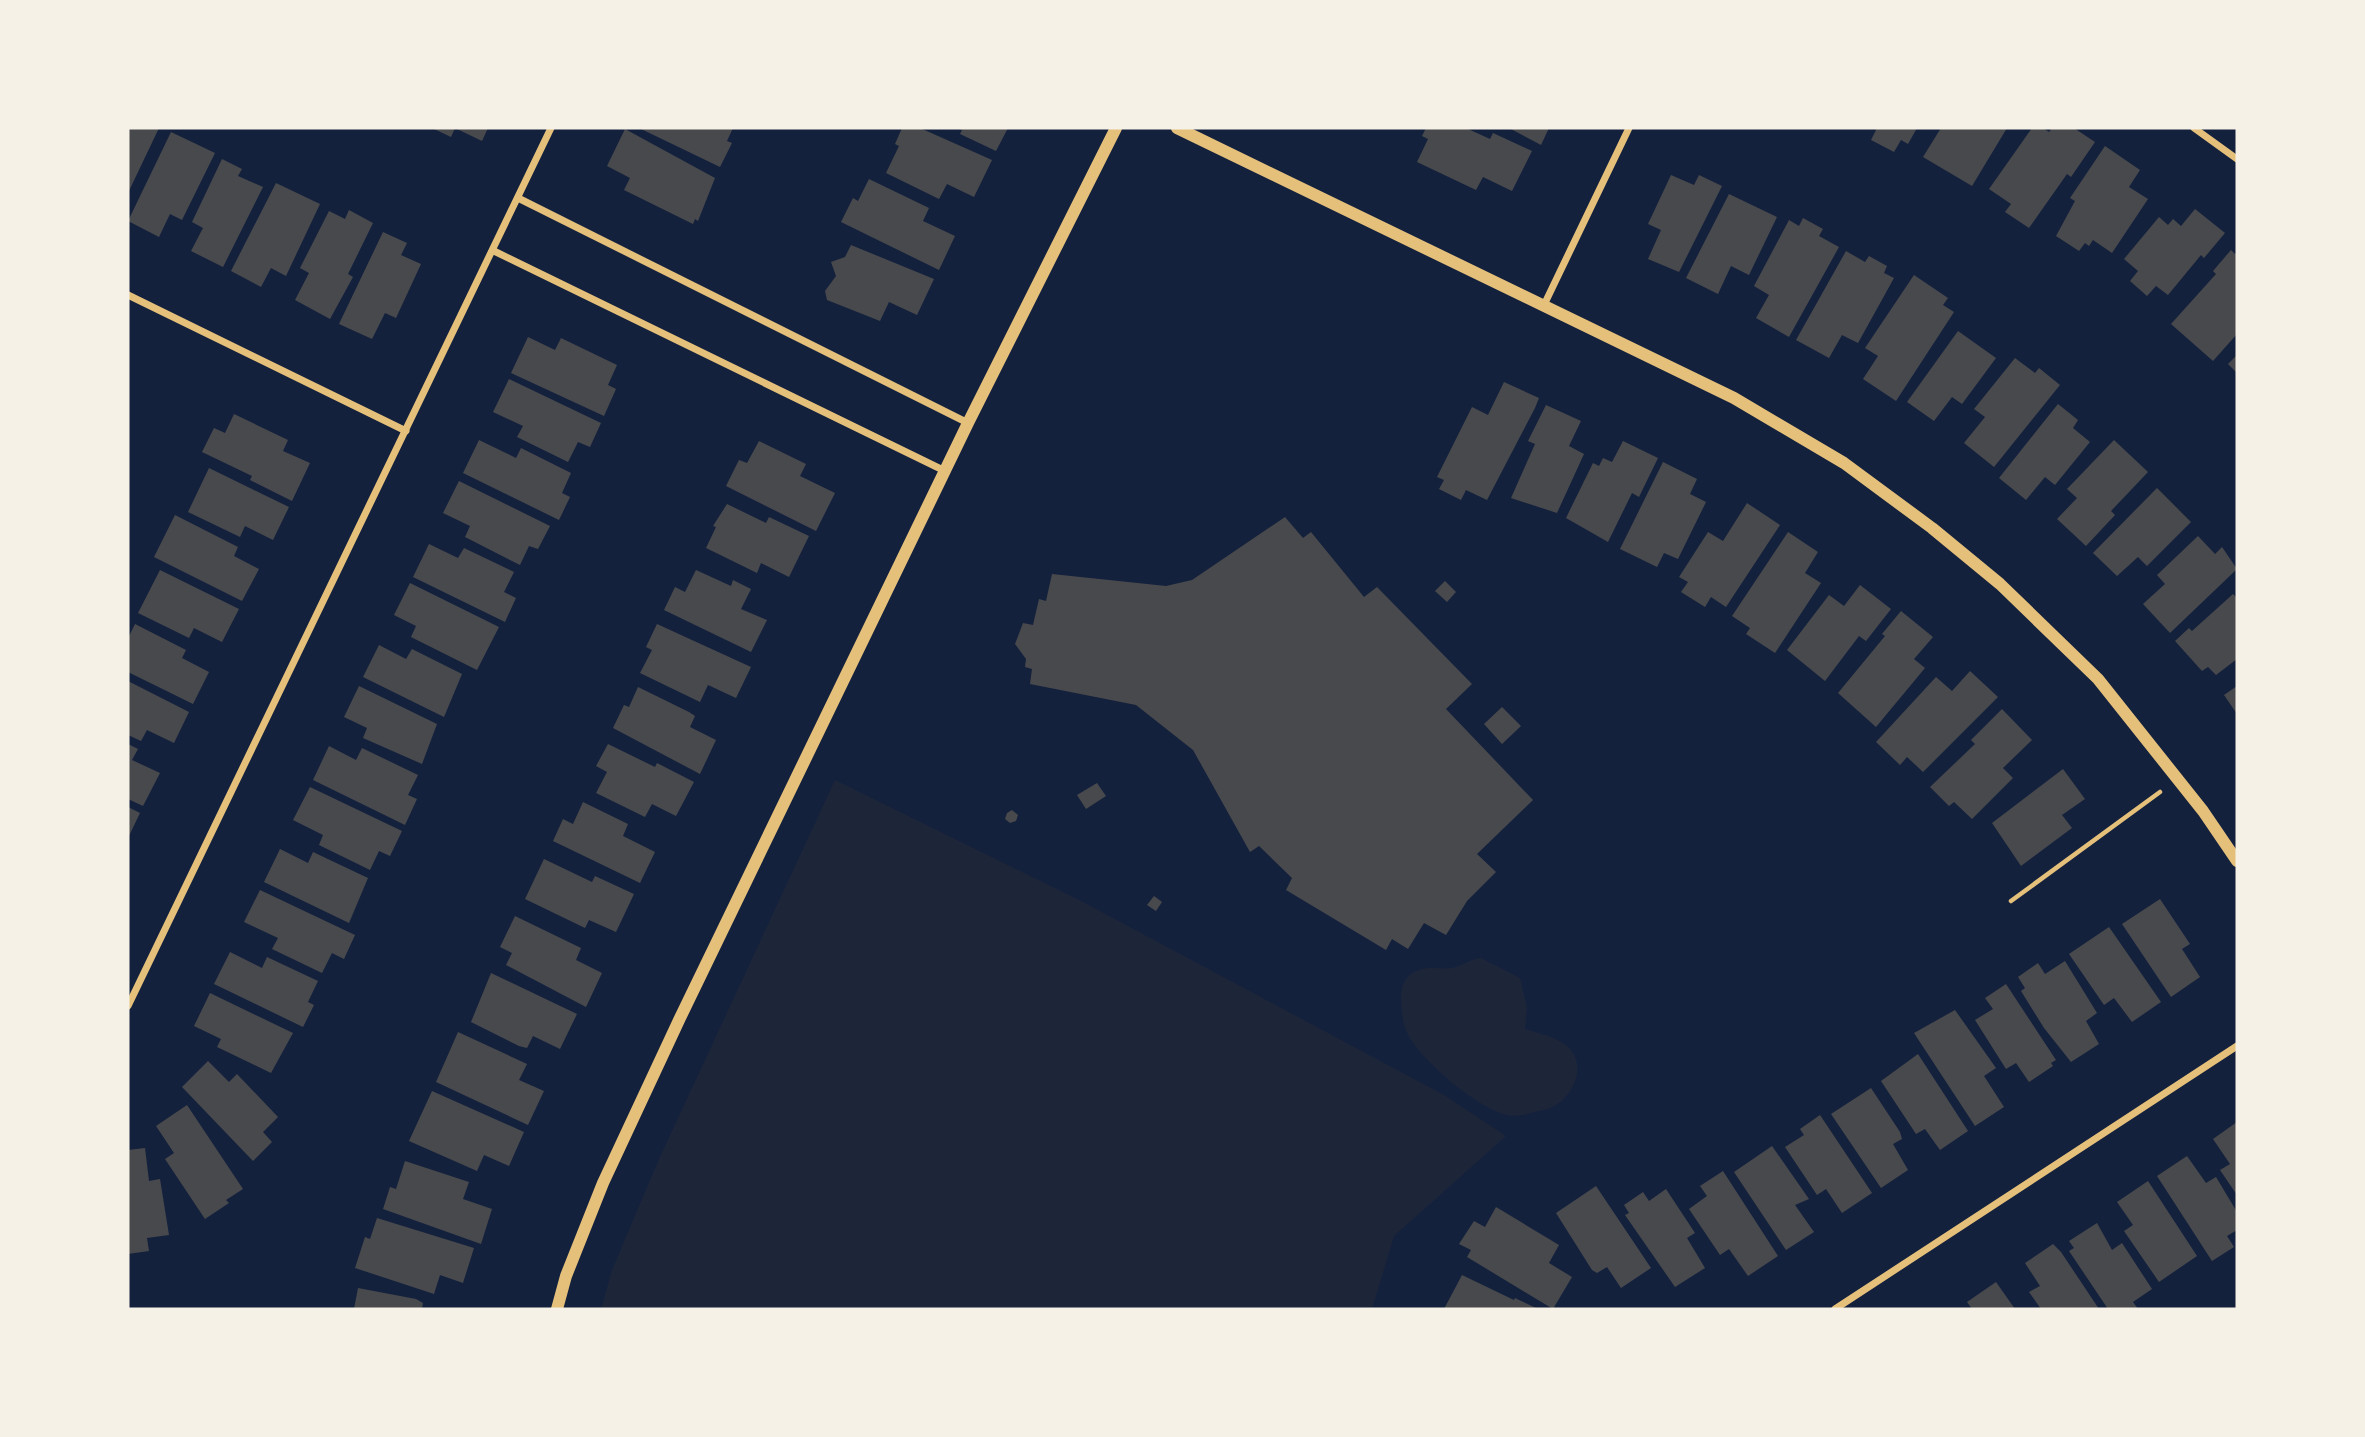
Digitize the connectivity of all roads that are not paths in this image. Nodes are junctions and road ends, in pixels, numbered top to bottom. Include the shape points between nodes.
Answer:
1 (551, 128) edge
2 (1116, 128) edge
3 (1177, 128) edge
4 (1629, 128) edge
5 (2194, 128) edge
6 (2237, 159) edge
7 (518, 198) junction
8 (494, 251) junction
9 (128, 295) edge
10 (1544, 305) junction
11 (968, 423) junction
12 (406, 431) junction
13 (945, 471) junction
14 (2237, 861) edge
15 (128, 1006) edge
16 (2237, 1046) edge
17 (557, 1309) edge
18 (1835, 1309) edge

1 - 7 street
2 - 11 street
3 - 10 street
4 - 10 street
5 - 6 street
7 - 8 street
7 - 11 street
8 - 12 street
8 - 13 street
9 - 12 street
10 - 14 street via 1734,398 1844,463 1932,528 2000,584 2098,680
11 - 13 street
12 - 15 street
13 - 17 street via 603,1183
16 - 18 street

